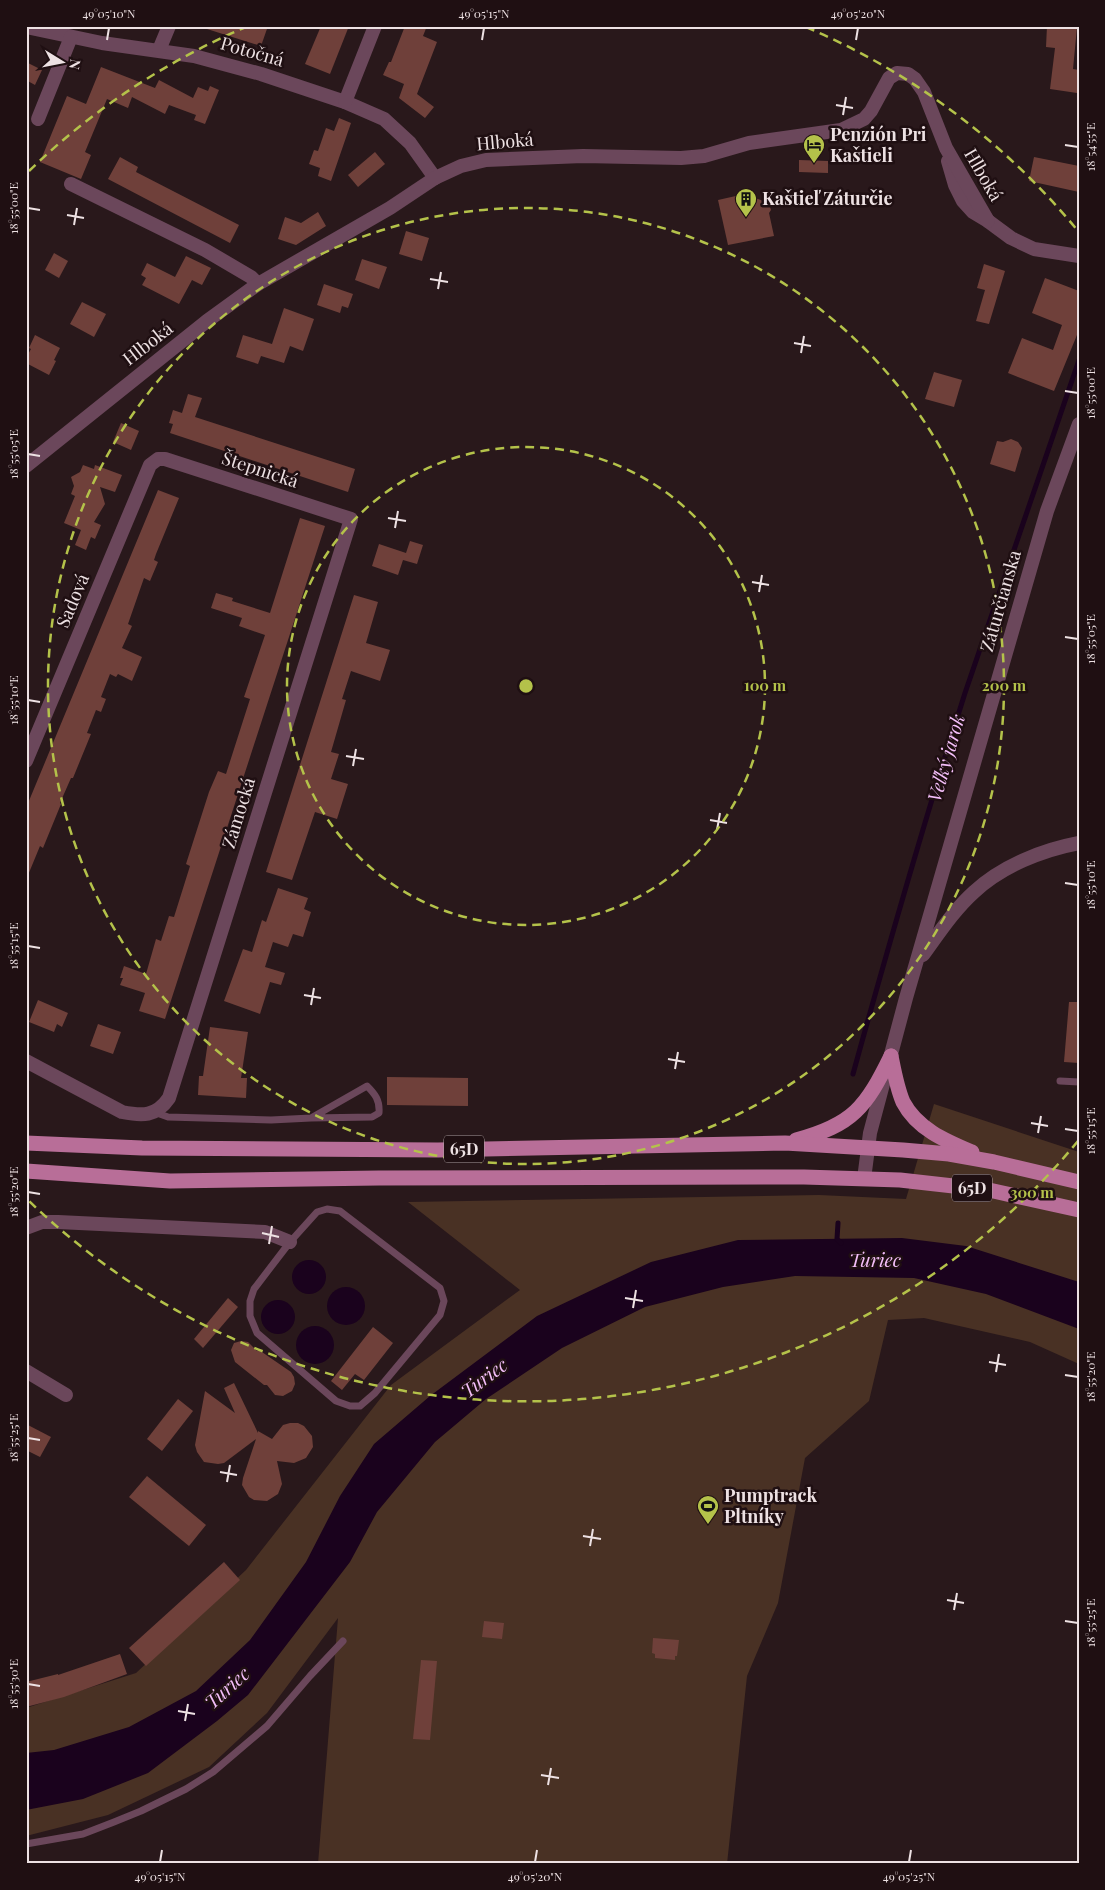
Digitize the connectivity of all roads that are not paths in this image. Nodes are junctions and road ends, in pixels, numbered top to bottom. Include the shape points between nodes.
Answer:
1 (26, 26) edge
2 (169, 26) edge
3 (375, 26) edge
4 (71, 37) junction
5 (159, 50) junction
6 (345, 102) junction
7 (38, 119) dead end
8 (435, 178) junction
9 (71, 184) dead end
10 (1079, 256) edge
11 (258, 284) junction
12 (1079, 424) edge
13 (158, 459) joint
14 (26, 466) edge
15 (351, 519) joint
16 (26, 761) edge
17 (1079, 843) edge
18 (917, 964) junction
19 (891, 1056) junction
20 (26, 1060) edge
21 (1060, 1081) dead end
22 (1079, 1082) edge
23 (154, 1112) junction
24 (310, 1118) junction
25 (26, 1143) edge
26 (785, 1143) junction
27 (868, 1148) junction
28 (994, 1162) junction
29 (26, 1171) edge
30 (864, 1179) junction
31 (1079, 1182) edge
32 (1079, 1210) edge
33 (26, 1228) edge
34 (290, 1242) junction
35 (26, 1371) edge
36 (66, 1395) dead end
37 (343, 1641) dead end
38 (26, 1844) edge

1 - 4 street, Potočná
2 - 5 street
3 - 6 street
4 - 5 street, Potočná
4 - 7 street
5 - 6 street, Potočná via 261,74
6 - 8 street, Potočná via 384,119 410,143
8 - 10 street, Hlboká via 461,166 486,160 704,156 749,144 841,130 864,119 888,78 897,73 908,74 915,78 924,92 946,148 955,184 973,212 1010,238 1034,249
8 - 11 street, Hlboká via 390,208
9 - 11 street via 205,250
11 - 14 street, Hlboká
12 - 18 street, Záturčianska via 1047,510
13 - 15 street, Štepnická
13 - 16 street, Sadová via 150,464
15 - 23 street, Zámocká via 169,1098
17 - 18 street via 1015,865 975,891 942,928
18 - 19 street, Záturčianska
19 - 26 main road via 875,1089 844,1122
19 - 27 street, Záturčianska
19 - 28 main road via 903,1102 920,1123 950,1143
20 - 23 street via 122,1112 138,1115
21 - 22 lane
23 - 24 lane via 168,1117
24 - 24 lane via 367,1086 376,1094 380,1106 379,1113 372,1117
25 - 26 main road, 65D via 142,1148 428,1150
26 - 27 main road, 65D
27 - 28 main road, 65D via 949,1154
27 - 30 street, Záturčianska
28 - 31 main road, 65D
29 - 30 main road, 65D via 170,1181
30 - 32 main road, 65D via 989,1190
33 - 34 street via 42,1222 58,1222 265,1232
34 - 34 lane via 317,1212 327,1209 340,1211 440,1288 444,1301 440,1315 360,1406 336,1401 257,1333 250,1316 254,1288
35 - 36 street
37 - 38 lane via 267,1726 212,1772 142,1811 83,1834

